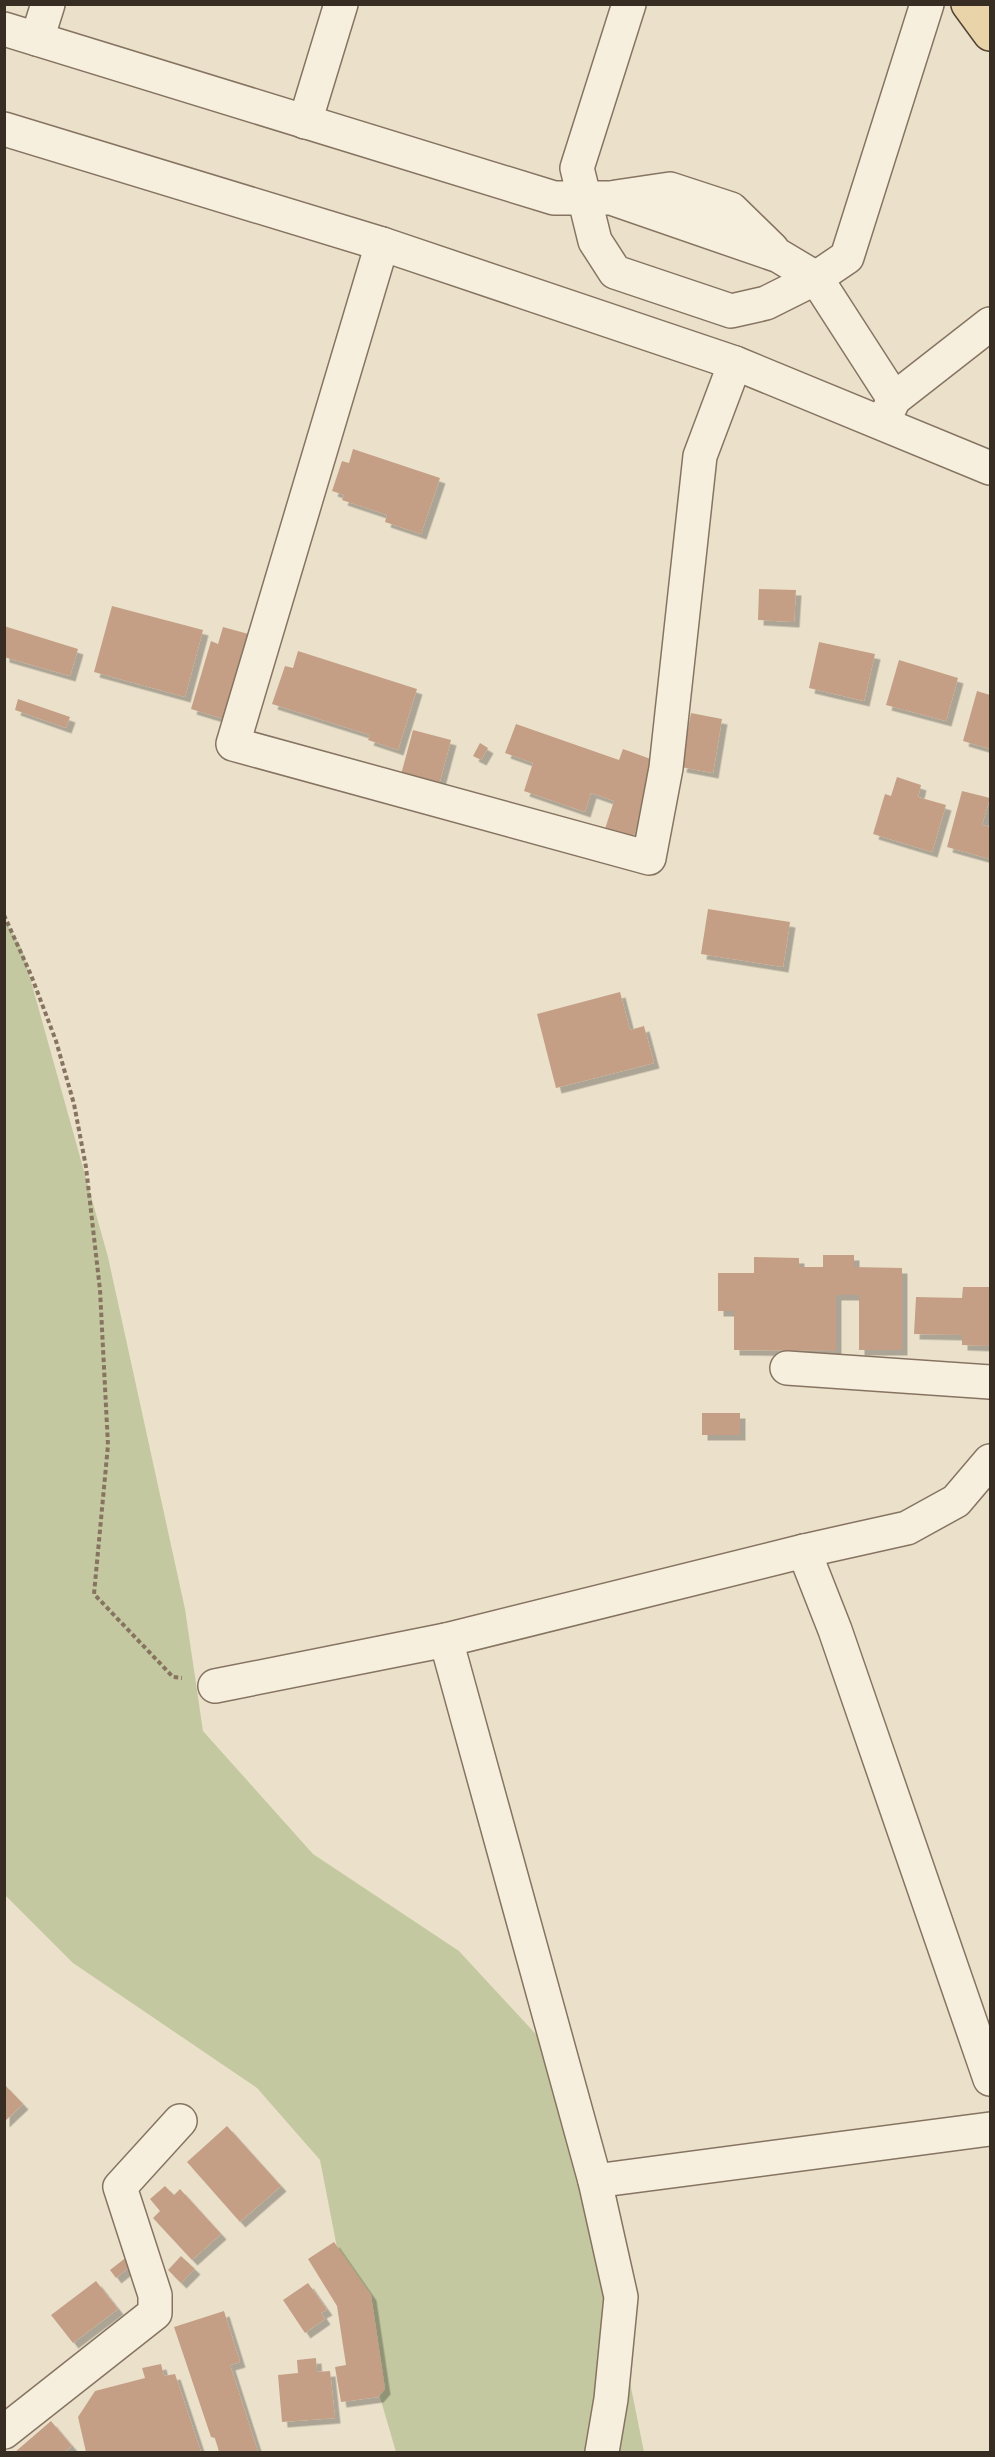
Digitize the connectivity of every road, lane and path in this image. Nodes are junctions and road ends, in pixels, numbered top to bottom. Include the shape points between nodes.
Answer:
1 (48, 4) edge
2 (340, 4) edge
3 (629, 4) edge
4 (927, 4) edge
5 (968, 4) edge
6 (4, 29) edge
7 (990, 34) edge
8 (37, 39) junction
9 (305, 122) junction
10 (4, 129) edge
11 (598, 198) junction
12 (382, 244) junction
13 (816, 278) junction
14 (990, 324) edge
15 (735, 363) junction
16 (888, 412) junction
17 (990, 468) edge
18 (4, 915) edge
19 (787, 1368) dead end
20 (990, 1382) edge
21 (990, 1461) edge
22 (804, 1551) junction
23 (446, 1640) junction
24 (215, 1686) joint
25 (990, 2079) edge
26 (180, 2121) dead end
27 (990, 2129) edge
28 (595, 2181) junction
29 (4, 2432) edge
30 (602, 2452) edge

1 - 8 street
2 - 9 street
3 - 11 street via 577,168
4 - 13 street via 847,257
5 - 7 main road
6 - 8 street
8 - 9 street
9 - 11 street via 554,198
10 - 12 street
11 - 13 street via 670,189 731,209 778,256
11 - 13 street via 595,241 615,273 730,311 766,303
12 - 15 street
12 - 15 street via 232,744 649,858 666,768 700,456
13 - 16 street
14 - 16 street
15 - 16 street
16 - 17 street
18 - 24 path via 56,1041 86,1167 100,1290 108,1445 94,1594 173,1677
19 - 20 street
21 - 22 street via 956,1501 907,1528
22 - 23 street
22 - 25 street
23 - 24 street
23 - 28 street
26 - 29 street via 120,2187 155,2295 155,2313
27 - 28 street
28 - 30 street via 621,2297

